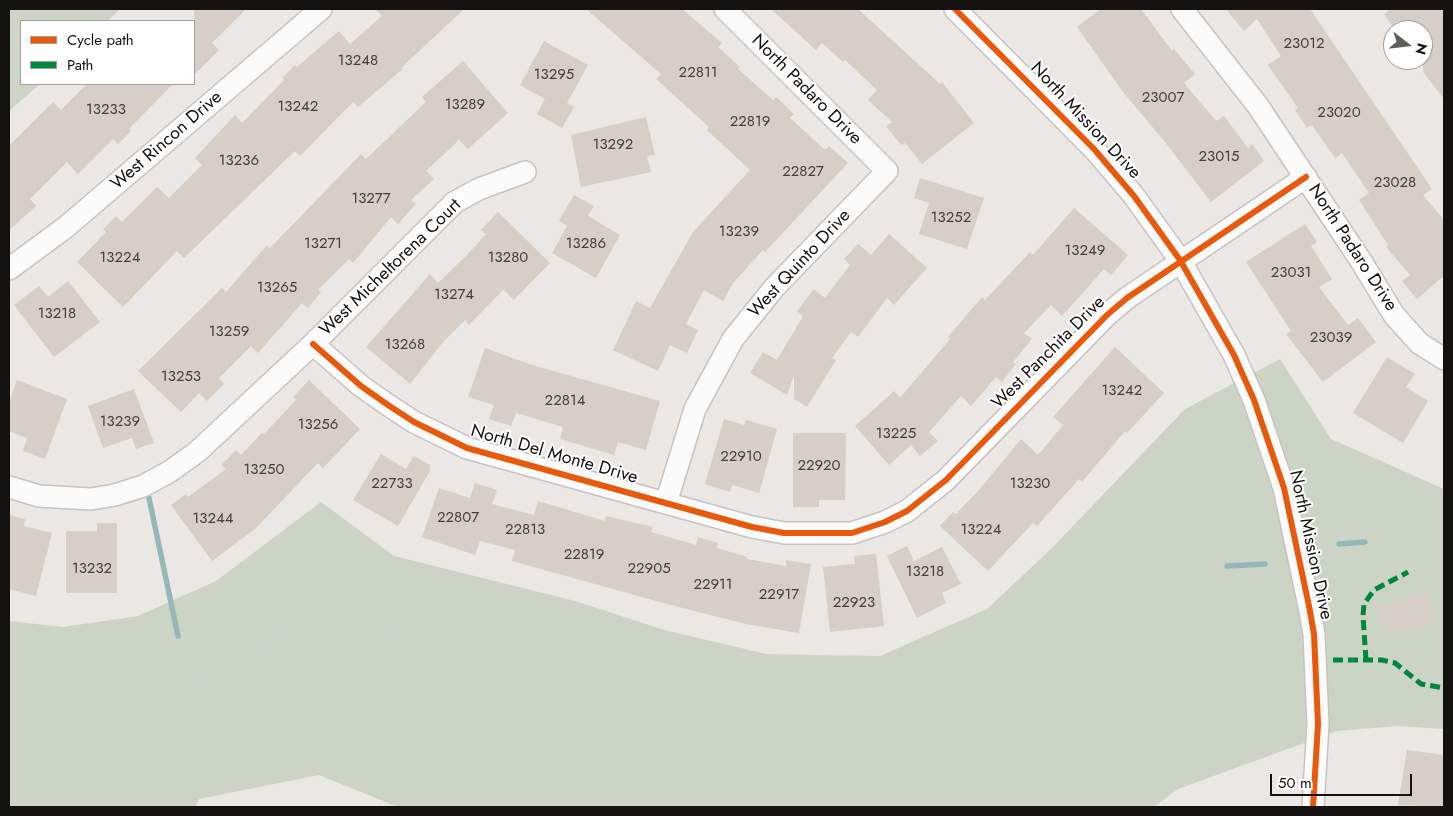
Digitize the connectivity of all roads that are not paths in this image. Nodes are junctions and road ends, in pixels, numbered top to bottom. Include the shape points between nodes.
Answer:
1 (321, 9) edge
2 (726, 9) edge
3 (955, 9) edge
4 (1182, 9) edge
5 (525, 172) dead end
6 (888, 172) joint
7 (1306, 177) junction
8 (1180, 260) junction
9 (9, 269) edge
10 (313, 344) junction
11 (1443, 359) edge
12 (9, 487) edge
13 (666, 503) junction
14 (813, 534) joint
15 (1313, 807) edge

1 - 9 street, West Rincon Drive via 66,227
2 - 6 street, North Padaro Drive
3 - 8 street, North Mission Drive via 1094,149 1134,196
4 - 7 street, North Padaro Drive via 1258,106
5 - 10 street, West Micheltorena Court via 455,202
6 - 13 street, West Quinto Drive via 774,288 733,340 695,409
7 - 8 street, West Panchita Drive
7 - 11 street, North Padaro Drive via 1394,315 1419,343
8 - 14 street, West Panchita Drive via 1108,315 946,480 907,511 852,533
8 - 15 street, North Mission Drive via 1234,355 1254,400 1286,497 1314,634 1318,724
10 - 12 street, West Micheltorena Court via 197,452 144,486 115,495 75,499 39,496
10 - 13 street, North Del Monte Drive via 388,405 414,422 467,448
13 - 14 street, North Del Monte Drive via 784,533

